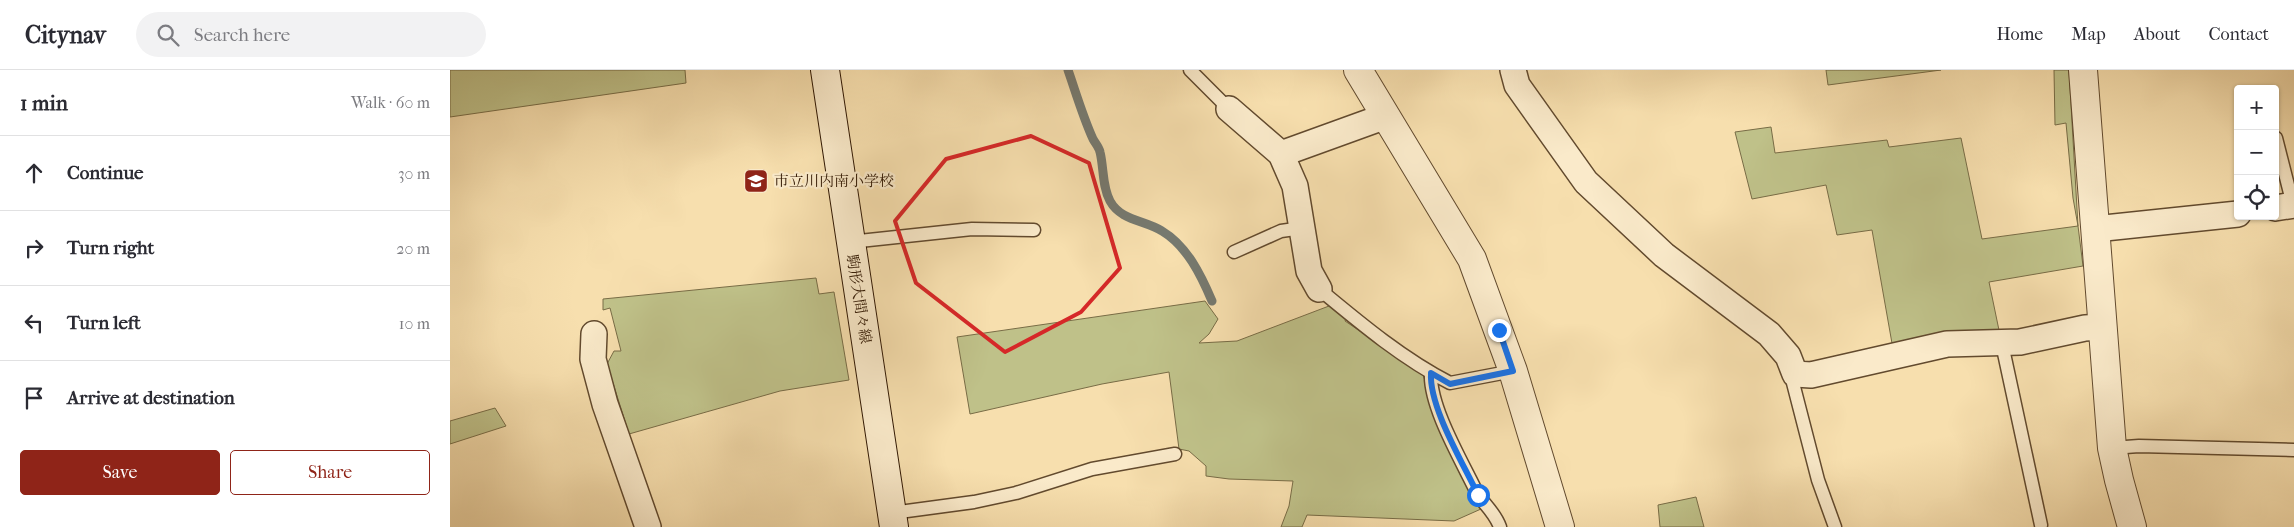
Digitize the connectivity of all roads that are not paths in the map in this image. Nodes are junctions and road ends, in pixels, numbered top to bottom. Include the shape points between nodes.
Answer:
1 (825, 70) edge
2 (1190, 70) edge
3 (1358, 70) edge
4 (1513, 70) edge
5 (2083, 70) edge
6 (1229, 109) joint
7 (1386, 116) junction
8 (2279, 149) edge
9 (1281, 154) junction
10 (2294, 205) edge
11 (2279, 207) edge
12 (2234, 214) edge
13 (1302, 228) junction
14 (2095, 229) junction
15 (1034, 230) dead end
16 (850, 242) junction
17 (1234, 252) dead end
18 (1319, 289) joint
19 (2103, 327) junction
20 (594, 334) dead end
21 (2002, 344) junction
22 (1513, 371) junction
23 (1431, 373) junction
24 (1795, 374) junction
25 (2112, 448) junction
26 (2294, 450) edge
27 (1175, 454) dead end
28 (893, 520) edge
29 (2041, 525) dead end
30 (648, 527) edge
31 (1500, 527) edge
32 (1560, 527) edge
33 (1836, 527) edge
34 (2132, 527) edge

1 - 16 street, 駒形大間々線
2 - 6 lane
3 - 7 street
4 - 24 street via 1517,85 1586,182 1664,255 1769,334 1788,356
5 - 14 street
6 - 9 street
7 - 9 street
7 - 22 street via 1472,259
8 - 10 lane
9 - 13 street via 1295,186
10 - 11 street
12 - 14 street
13 - 17 lane via 1282,231
13 - 18 street via 1309,271
14 - 19 street
15 - 16 lane via 972,229
16 - 28 street, 駒形大間々線
18 - 23 lane via 1360,323
19 - 21 street
19 - 25 street
20 - 30 street via 593,359 605,404
21 - 24 street via 1947,344 1811,375
21 - 29 lane
22 - 23 lane via 1450,384
22 - 32 street
23 - 31 lane via 1430,384 1444,424 1478,495 1495,514
24 - 33 lane via 1793,383 1818,480
25 - 26 lane
25 - 34 street
27 - 28 lane via 1092,469 1016,493

